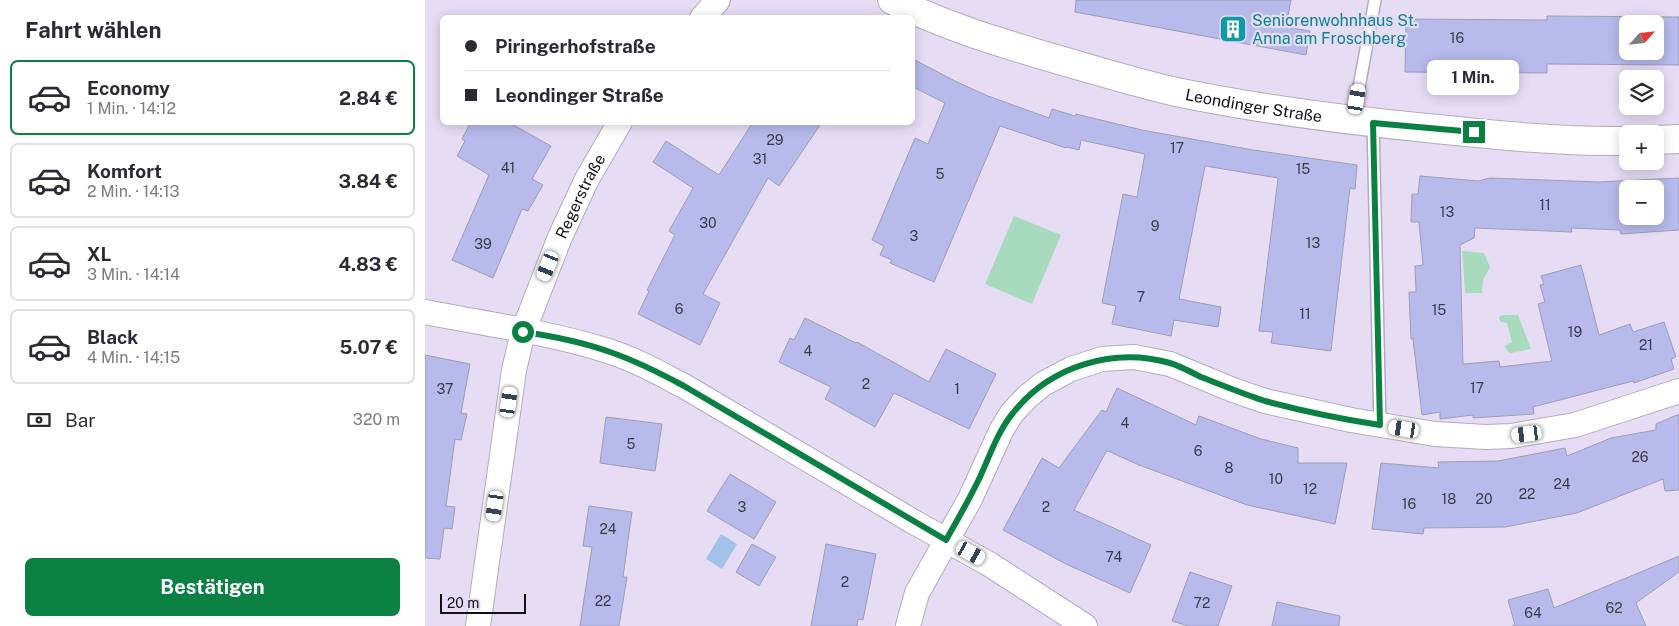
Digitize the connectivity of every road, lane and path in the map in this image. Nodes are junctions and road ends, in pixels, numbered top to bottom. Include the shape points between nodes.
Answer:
1 (718, 0) edge
2 (892, 0) edge
3 (1375, 0) edge
4 (705, 15) edge
5 (1363, 122) junction
6 (618, 125) edge
7 (1679, 139) edge
8 (1664, 140) edge
9 (1619, 141) edge
10 (425, 312) edge
11 (523, 332) junction
12 (1679, 391) edge
13 (1380, 425) junction
14 (946, 540) junction
15 (478, 626) edge
16 (908, 626) edge
17 (1085, 626) edge

1 - 4 street
2 - 5 street, Leondinger Straße via 971,33 1175,92
3 - 5 lane
5 - 9 street, Leondinger Straße via 1578,141
5 - 13 lane
6 - 11 street, Regerstraße via 587,179 560,237
7 - 8 street
10 - 11 street
11 - 14 street via 563,338 609,351 649,368
11 - 15 street, Regerstraße via 514,370
12 - 13 street via 1587,422 1511,436 1459,436
13 - 14 street via 1265,401 1170,364 1134,357 1102,359 1071,368 1043,384 1012,413
14 - 16 street via 917,593
14 - 17 street

